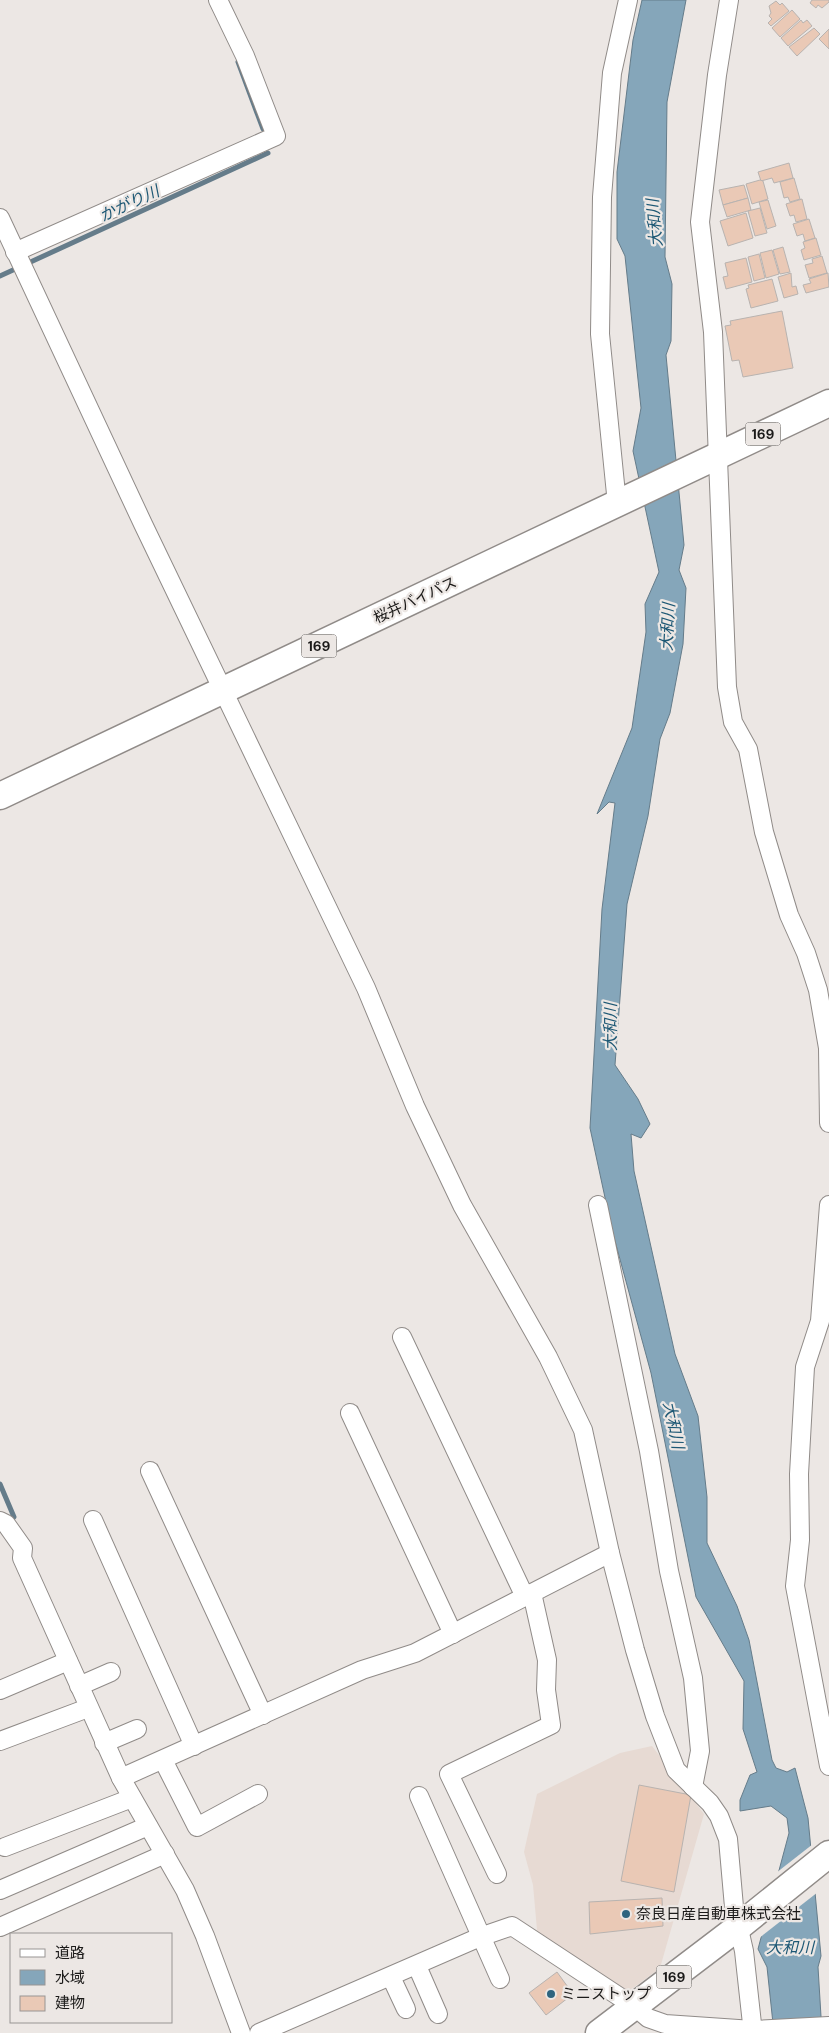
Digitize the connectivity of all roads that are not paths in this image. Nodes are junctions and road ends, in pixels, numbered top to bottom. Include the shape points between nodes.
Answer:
1 (218, 0) edge
2 (628, 0) edge
3 (729, 0) edge
4 (0, 218) edge
5 (15, 252) junction
6 (829, 403) edge
7 (707, 461) junction
8 (627, 499) junction
9 (225, 691) junction
10 (0, 796) edge
11 (829, 1123) edge
12 (598, 1205) dead end
13 (829, 1205) edge
14 (402, 1337) dead end
15 (350, 1413) dead end
16 (150, 1471) dead end
17 (93, 1520) dead end
18 (0, 1522) edge
19 (610, 1553) junction
20 (528, 1595) junction
21 (452, 1634) junction
22 (68, 1661) junction
23 (111, 1672) dead end
24 (79, 1686) junction
25 (0, 1690) edge
26 (88, 1708) junction
27 (263, 1715) junction
28 (137, 1729) dead end
29 (0, 1741) edge
30 (104, 1743) junction
31 (194, 1746) junction
32 (163, 1760) junction
33 (829, 1766) edge
34 (120, 1778) junction
35 (693, 1787) junction
36 (258, 1794) dead end
37 (419, 1796) dead end
38 (132, 1798) junction
39 (148, 1826) junction
40 (5, 1847) dead end
41 (166, 1854) junction
42 (829, 1854) edge
43 (497, 1874) dead end
44 (0, 1890) edge
45 (743, 1923) junction
46 (0, 1927) edge
47 (480, 1937) junction
48 (417, 1966) junction
49 (391, 1977) junction
50 (500, 1979) dead end
51 (635, 2007) junction
52 (406, 2008) dead end
53 (438, 2014) dead end
54 (829, 2026) edge
55 (753, 2032) edge
56 (241, 2033) edge
57 (258, 2033) edge
58 (599, 2033) edge

1 - 5 street via 245,56 276,136
2 - 8 street via 612,73 602,197 600,334
3 - 7 street via 700,222 713,332
4 - 5 street
5 - 9 street
6 - 7 highway, 桜井バイパス / 169
7 - 8 highway, 桜井バイパス / 169
7 - 11 street via 733,722 748,749 764,832 789,916 818,990 828,1048
8 - 9 highway, 桜井バイパス / 169
9 - 10 highway, 桜井バイパス / 169
9 - 19 street via 366,988 415,1106 462,1205 548,1357 579,1422
12 - 35 street via 693,1678 700,1751
13 - 33 street via 820,1321 805,1368 799,1474 800,1540 795,1586
14 - 20 street
15 - 21 street
16 - 27 street
17 - 31 street
18 - 22 street via 6,1524 23,1548 22,1558
19 - 20 street
19 - 35 street via 655,1716 676,1770
20 - 21 street
20 - 43 street via 548,1660 546,1690 551,1724 449,1774
21 - 27 street via 415,1653 362,1670
22 - 24 street
22 - 25 street
23 - 24 street
24 - 26 street
26 - 29 street
26 - 30 street
27 - 31 street
28 - 30 street
30 - 34 street
31 - 32 street
32 - 34 street
32 - 36 street via 197,1827
34 - 38 street
35 - 45 street via 720,1816 728,1839
37 - 47 street
38 - 39 street
38 - 40 street
39 - 41 street
39 - 44 street
41 - 46 street
41 - 56 street via 205,1936
42 - 45 highway, 169
45 - 51 highway, 169
45 - 55 street
47 - 48 street
47 - 50 street
47 - 51 street via 512,1926
48 - 49 street
48 - 53 street
49 - 52 street
49 - 57 street
51 - 55 street via 648,2018 665,2024
51 - 58 highway, 169
54 - 55 street

